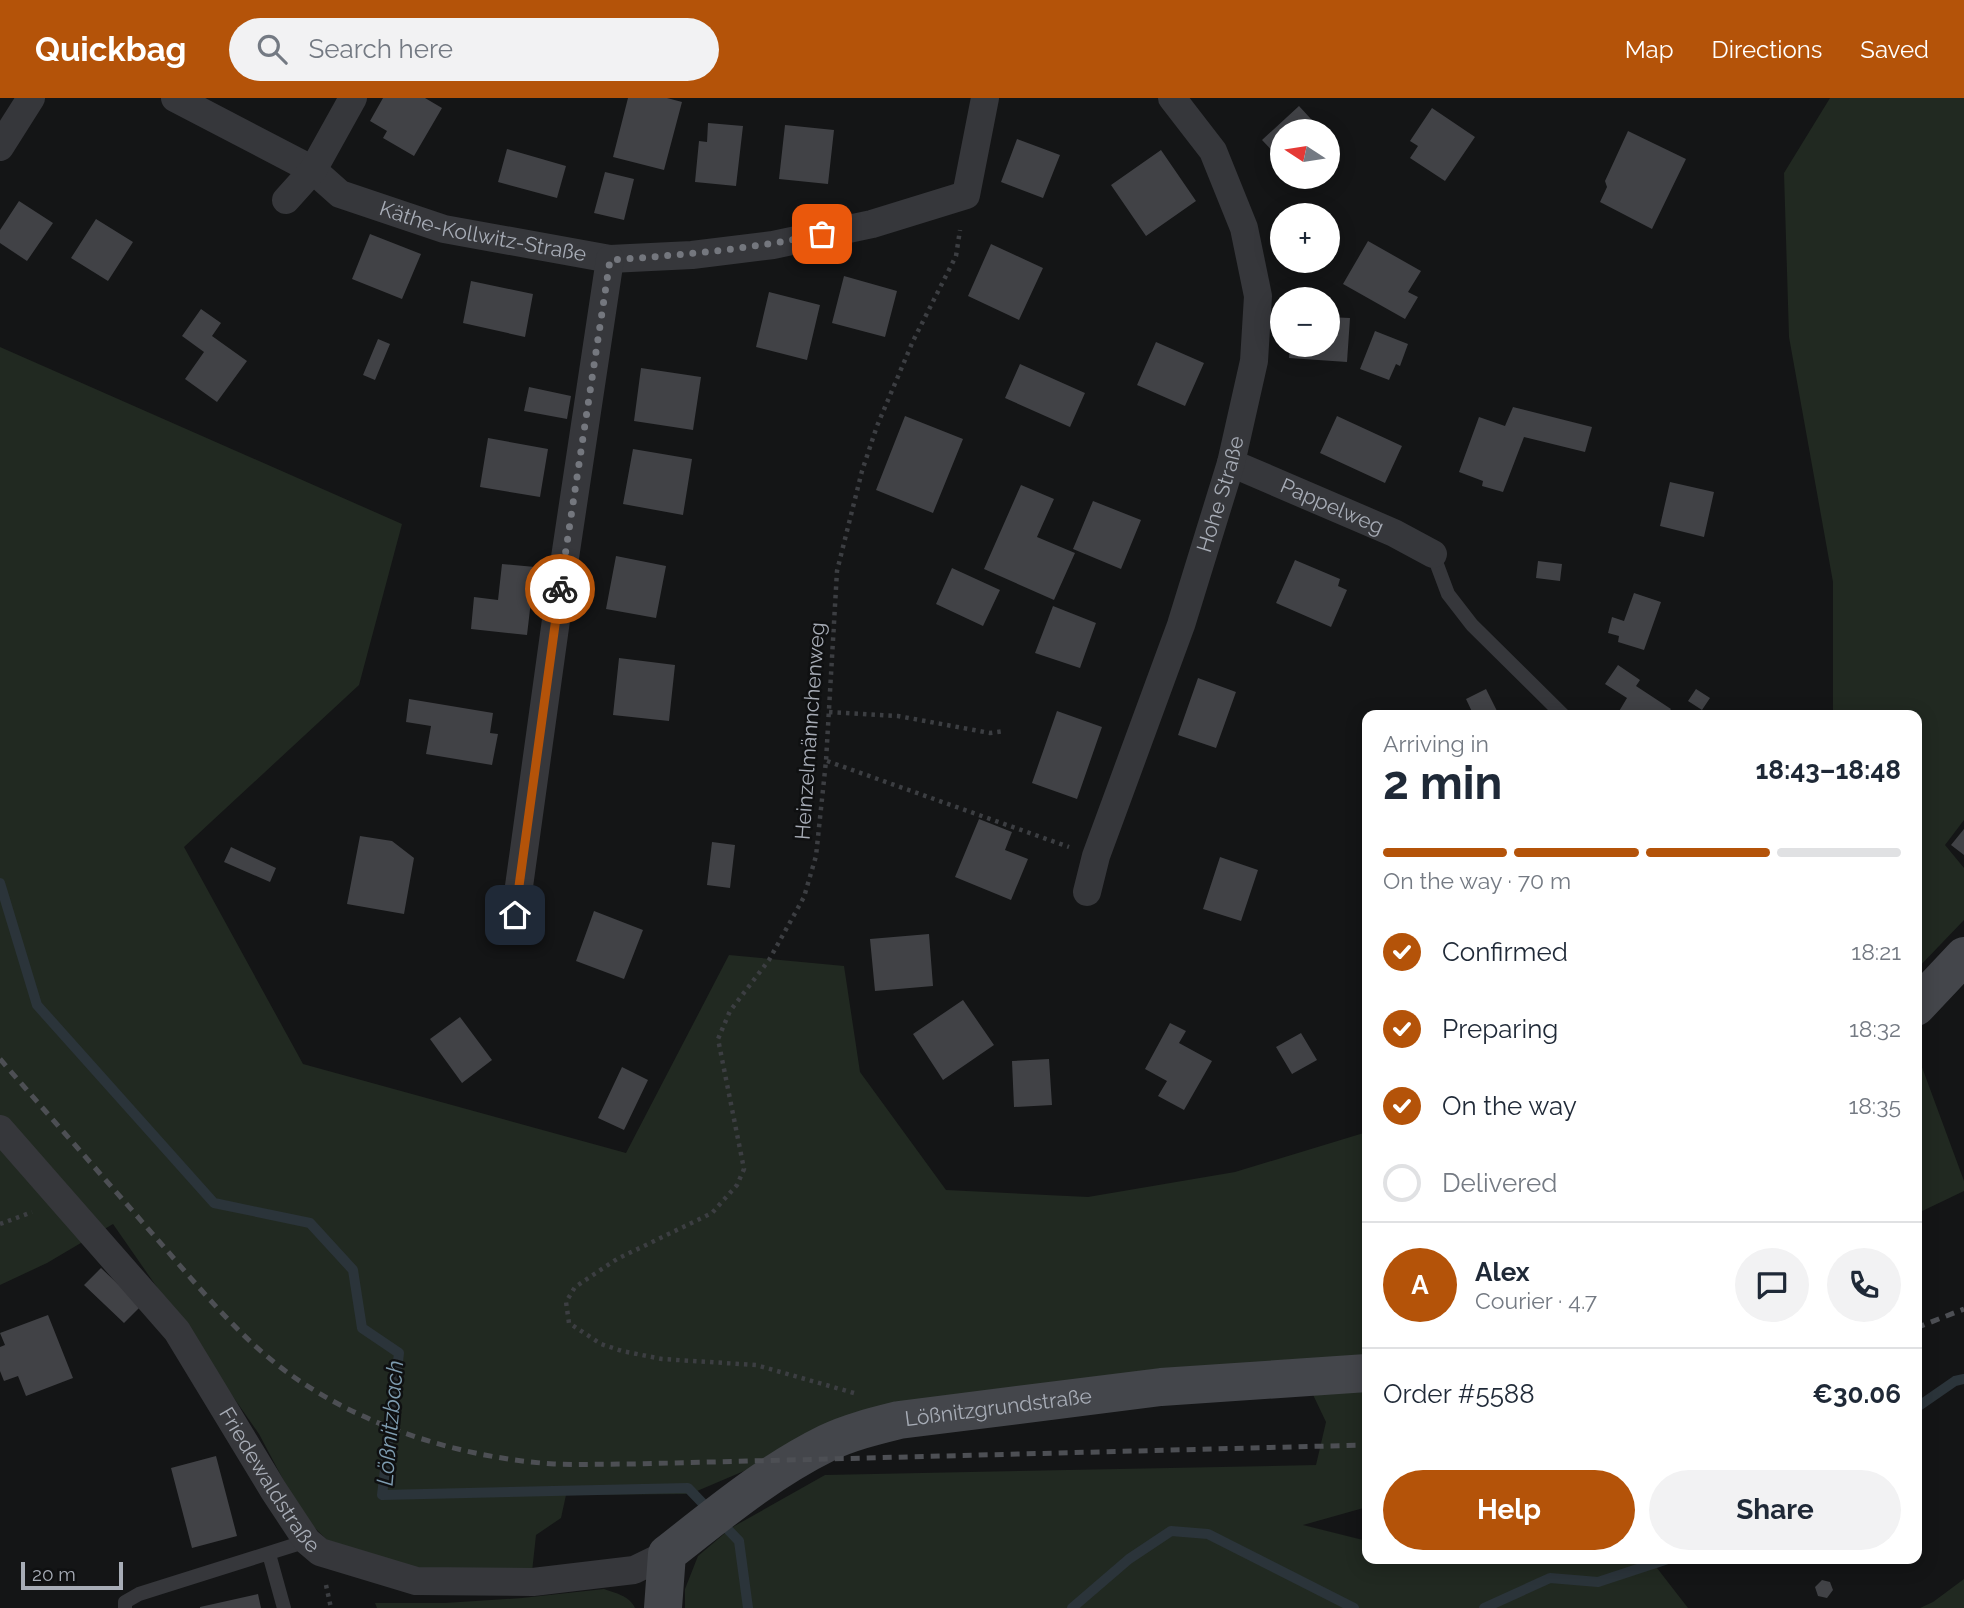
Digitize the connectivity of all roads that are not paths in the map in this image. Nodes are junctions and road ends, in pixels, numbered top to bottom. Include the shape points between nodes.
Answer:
1 (31, 98) edge
2 (175, 98) edge
3 (354, 98) edge
4 (985, 98) edge
5 (1172, 98) edge
6 (0, 147) edge
7 (313, 170) junction
8 (286, 200) dead end
9 (610, 260) junction
10 (1231, 463) junction
11 (1433, 554) joint
12 (1558, 710) edge
13 (1087, 892) dead end
14 (515, 915) dead end
15 (1964, 956) edge
16 (1922, 1001) edge
17 (0, 1129) edge
18 (1362, 1373) edge
19 (307, 1541) junction
20 (269, 1554) junction
21 (667, 1554) junction
22 (125, 1608) edge
23 (284, 1608) edge
24 (663, 1608) edge

1 - 6 street
2 - 7 street, Käthe-Kollwitz-Straße
3 - 7 street
4 - 9 street, Käthe-Kollwitz-Straße via 966,195 872,224 773,245
5 - 10 street, Hohe Straße via 1213,151 1244,228 1258,296 1254,361
7 - 8 street
7 - 9 street, Käthe-Kollwitz-Straße via 340,194 444,229
9 - 14 street
10 - 11 street, Pappelweg
10 - 13 street, Hohe Straße via 1181,625
11 - 12 lane via 1448,594 1472,625
15 - 16 street
17 - 19 street, Friedewaldstraße via 177,1331
18 - 21 street, Lößnitzgrundstraße via 1161,1387 899,1419 828,1443 748,1490
19 - 20 lane
19 - 21 street, Friedewaldstraße via 320,1552 416,1581 533,1582 634,1570
20 - 22 lane via 139,1594 125,1602
20 - 23 lane
21 - 24 street

